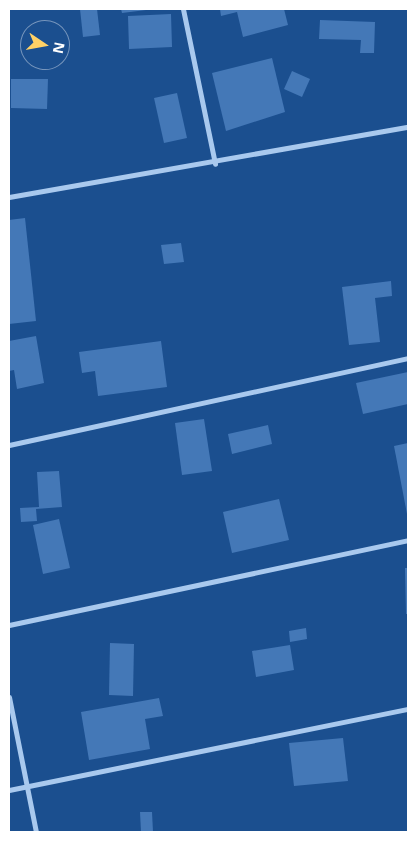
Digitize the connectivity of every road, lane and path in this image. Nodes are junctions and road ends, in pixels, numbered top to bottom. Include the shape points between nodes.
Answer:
1 (183, 9) edge
2 (408, 127) edge
3 (215, 164) junction
4 (9, 197) edge
5 (408, 358) edge
6 (9, 445) edge
7 (408, 540) edge
8 (9, 625) edge
9 (9, 696) edge
10 (408, 709) edge
11 (28, 786) junction
12 (9, 790) edge
13 (36, 832) edge

1 - 3 street
2 - 3 street
3 - 4 street
5 - 6 street
7 - 8 street
9 - 11 street
10 - 11 street
11 - 12 street
11 - 13 street

